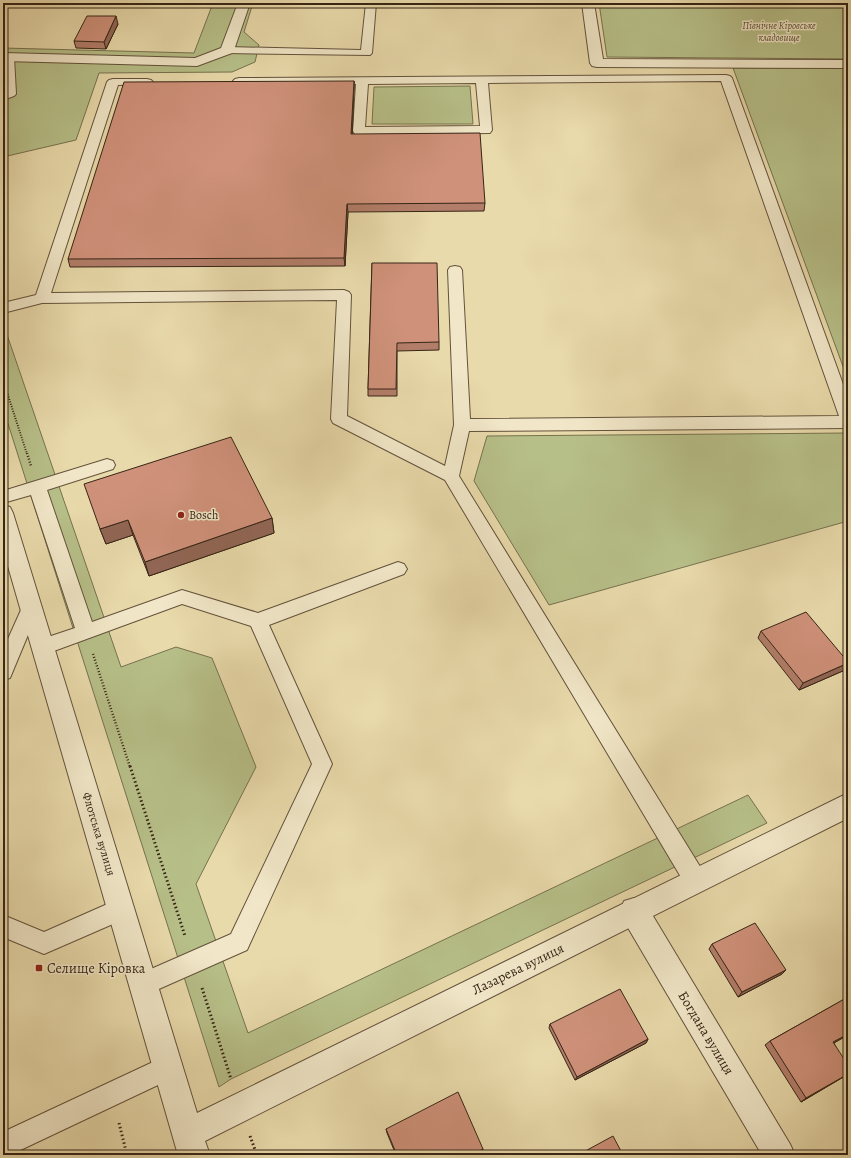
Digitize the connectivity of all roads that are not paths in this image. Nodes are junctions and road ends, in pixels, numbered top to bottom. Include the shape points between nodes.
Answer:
1 (244, 3) edge
2 (371, 3) edge
3 (588, 3) edge
4 (227, 50) junction
5 (345, 53) junction
6 (6, 57) edge
7 (848, 64) edge
8 (482, 80) junction
9 (232, 81) edge
10 (342, 81) junction
11 (362, 81) junction
12 (160, 82) edge
13 (3, 96) edge
14 (455, 270) dead end
15 (42, 298) junction
16 (3, 308) edge
17 (848, 421) edge
18 (462, 425) junction
19 (107, 465) dead end
20 (450, 476) junction
21 (38, 486) junction
22 (3, 497) edge
23 (3, 514) edge
24 (398, 569) dead end
25 (31, 606) junction
26 (258, 621) junction
27 (86, 632) junction
28 (43, 647) junction
29 (3, 672) edge
30 (848, 805) edge
31 (696, 881) junction
32 (121, 909) junction
33 (634, 911) junction
34 (3, 926) edge
35 (143, 984) junction
36 (168, 1067) junction
37 (191, 1144) edge
38 (3, 1145) edge
39 (779, 1155) edge

1 - 4 street
2 - 5 lane via 366,54
3 - 7 street via 597,63
4 - 5 lane
4 - 6 street via 198,62
5 - 10 lane
6 - 13 lane via 10,94
8 - 11 lane
8 - 11 lane via 486,130 359,131
8 - 17 lane via 726,78
9 - 10 lane
10 - 11 lane
12 - 15 lane via 113,82
14 - 18 lane
15 - 16 lane
15 - 20 lane via 344,295 339,419
17 - 18 lane
18 - 20 lane
19 - 21 lane
20 - 31 lane
21 - 22 lane
21 - 27 lane
23 - 25 street, Флотська вулиця
24 - 26 lane
25 - 28 street, Флотська вулиця
25 - 29 lane
26 - 27 lane via 182,597
26 - 35 lane via 322,764 239,942
27 - 28 lane
28 - 32 street, Флотська вулиця
30 - 31 street, Лазарева вулиця
31 - 33 street, Лазарева вулиця
32 - 34 lane via 44,943
32 - 35 street, Флотська вулиця
33 - 37 street, Лазарева вулиця via 241,1107
33 - 39 street, Богдана вулиця
35 - 36 street, Флотська вулиця
36 - 37 street, Флотська вулиця
36 - 38 lane

